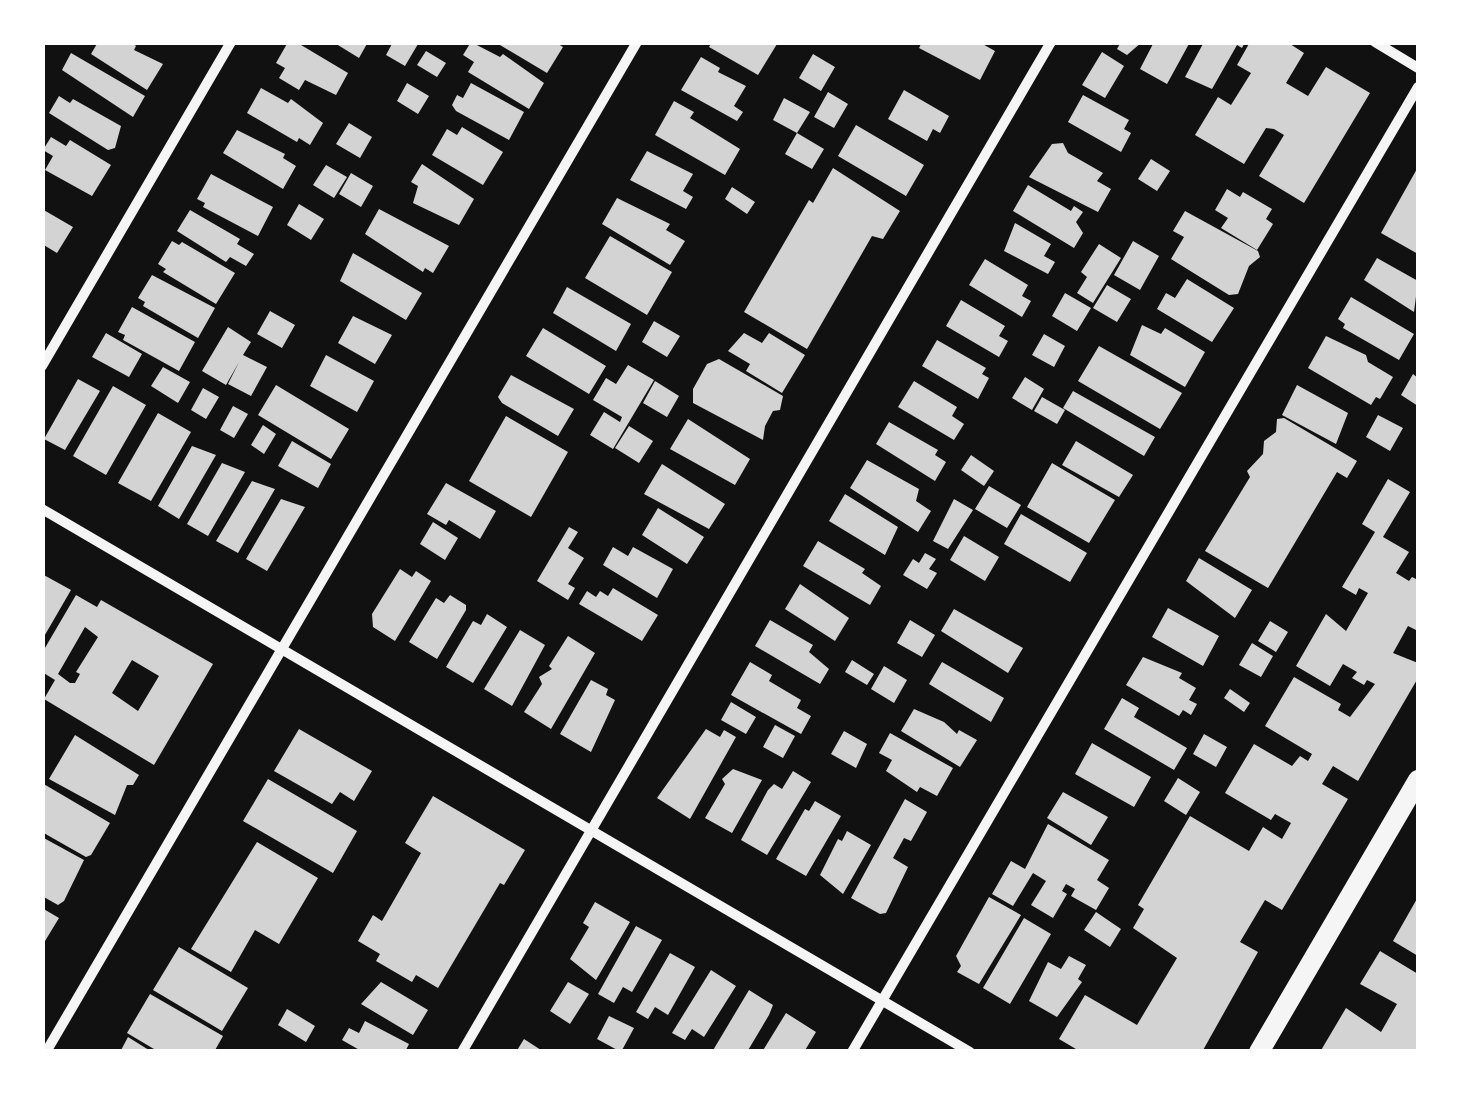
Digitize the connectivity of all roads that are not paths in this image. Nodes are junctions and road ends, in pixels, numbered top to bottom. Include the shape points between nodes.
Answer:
1 (231, 42) edge
2 (637, 42) edge
3 (1051, 42) edge
4 (1375, 42) edge
5 (1418, 68) edge
6 (1418, 87) edge
7 (42, 366) edge
8 (42, 510) edge
9 (281, 649) junction
10 (1418, 780) edge
11 (590, 830) junction
12 (882, 1000) junction
13 (46, 1052) edge
14 (462, 1052) edge
15 (852, 1052) edge
16 (970, 1052) edge
17 (1259, 1052) edge

1 - 7 street
2 - 9 street
3 - 11 street
4 - 5 street
6 - 12 street
8 - 9 street
9 - 11 street
9 - 13 street
10 - 17 main road
11 - 12 street
11 - 14 street
12 - 15 street
12 - 16 street

